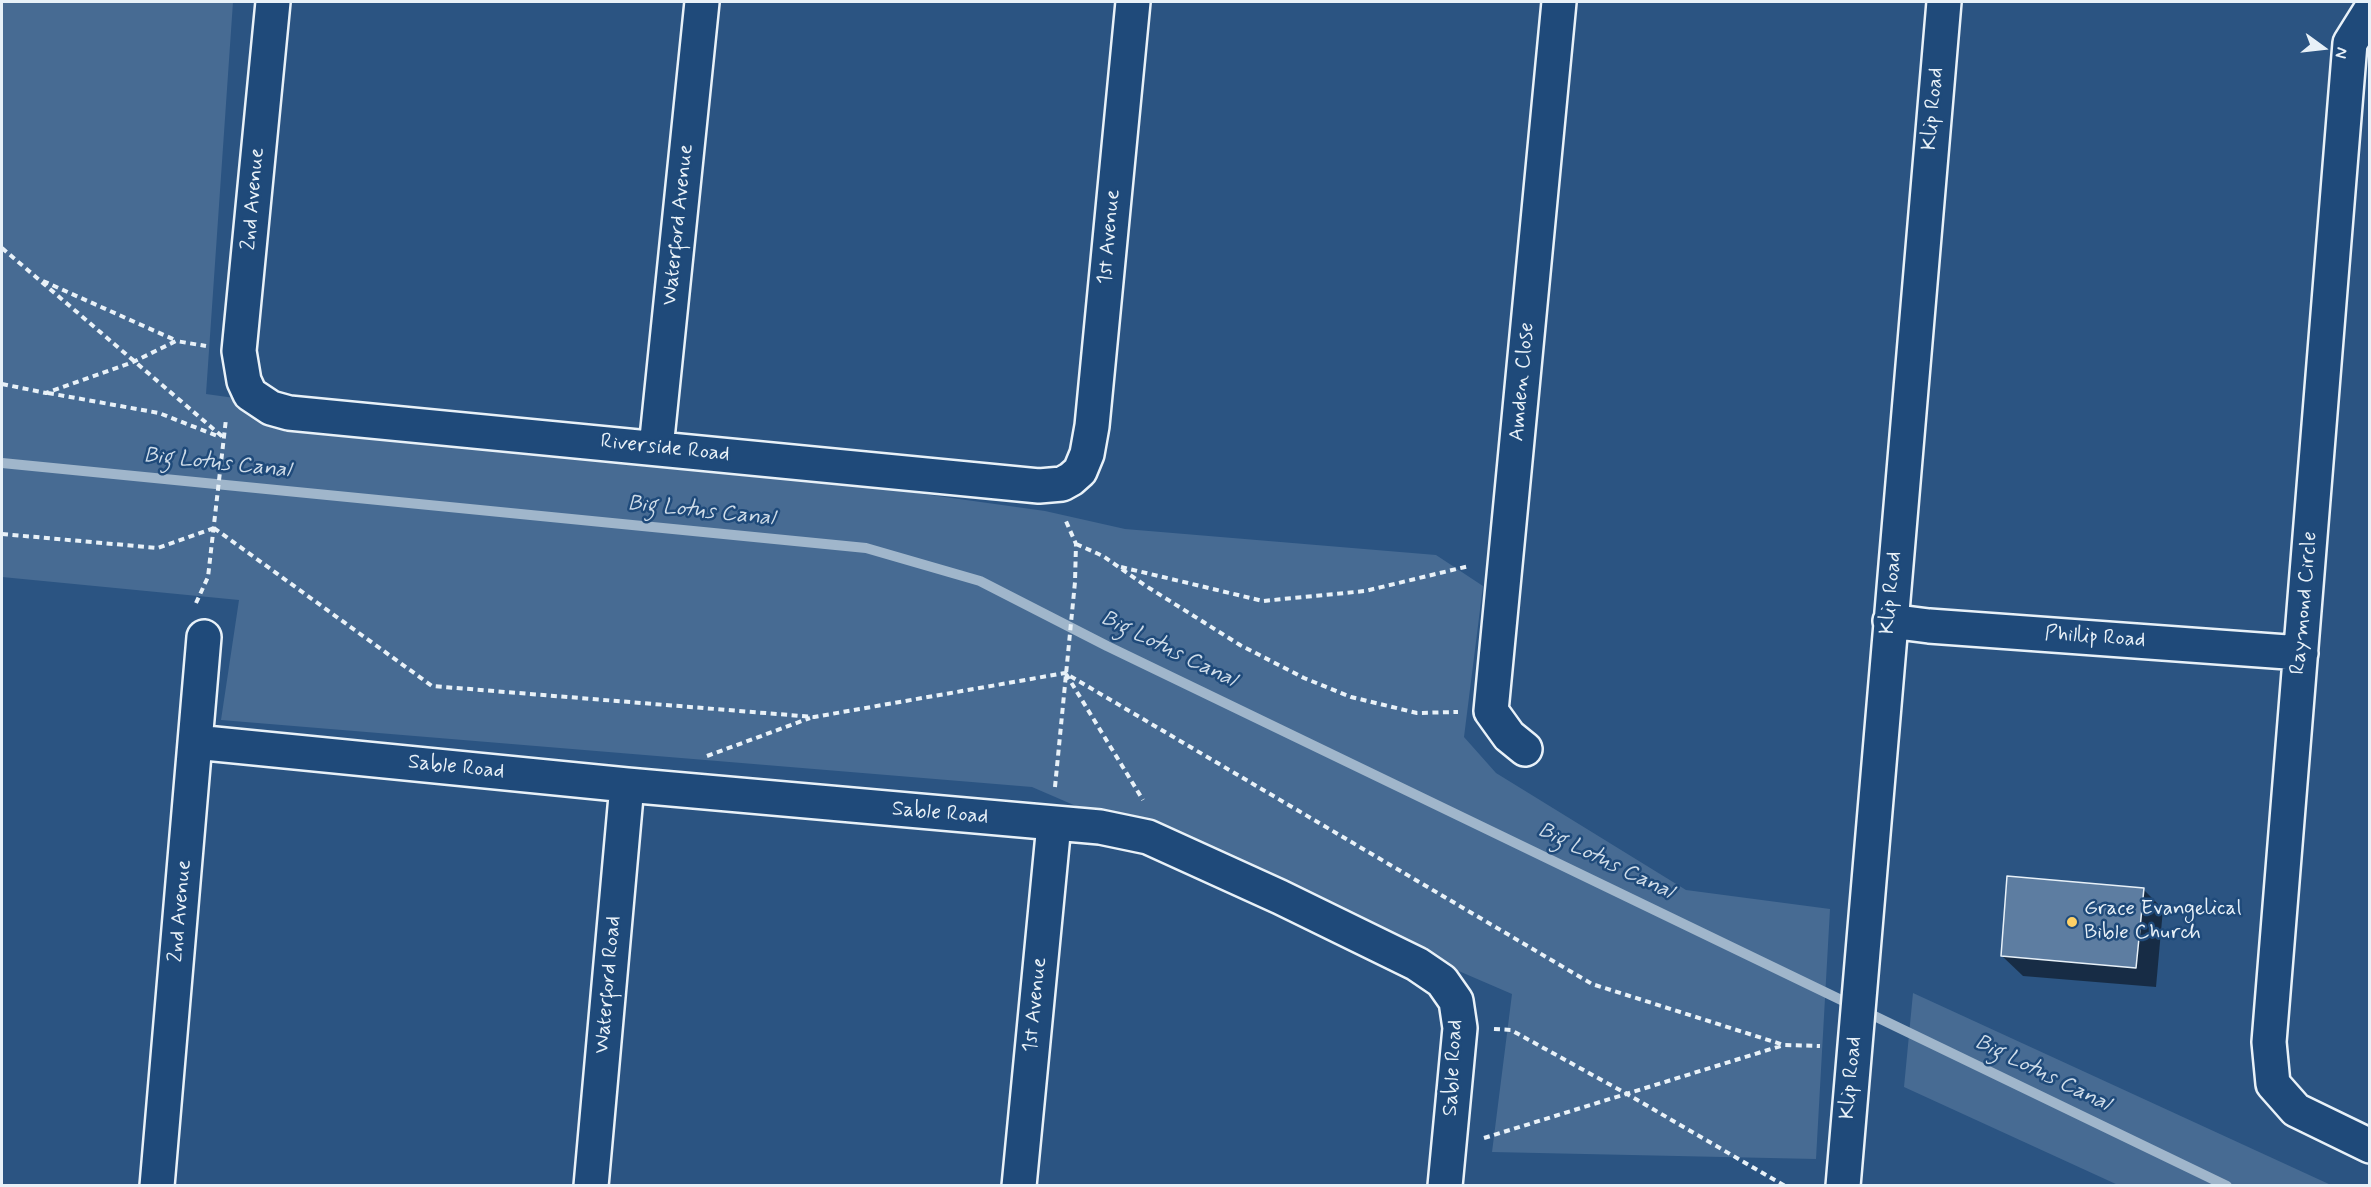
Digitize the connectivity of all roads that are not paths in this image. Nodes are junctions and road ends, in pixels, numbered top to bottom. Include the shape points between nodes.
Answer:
1 (273, 2) edge
2 (702, 2) edge
3 (1132, 2) edge
4 (1559, 2) edge
5 (1944, 2) edge
6 (2370, 11) edge
7 (250, 394) joint
8 (656, 448) junction
9 (1080, 471) joint
10 (1890, 621) junction
11 (199, 622) road end
12 (2301, 653) junction
13 (195, 742) junction
14 (1525, 749) dead end
15 (627, 785) junction
16 (1054, 824) junction
17 (2370, 1146) edge
18 (157, 1185) edge
19 (591, 1185) edge
20 (1019, 1185) edge
21 (1445, 1185) edge
22 (1843, 1185) edge

1 - 7 street, 2nd Avenue via 239,351 243,381
2 - 8 street, Waterford Avenue
3 - 9 street, 1st Avenue via 1092,426
4 - 14 street, Amden Close via 1491,711 1509,736
5 - 10 street, Klip Road
6 - 12 street, Raymond Circle via 2350,44
7 - 8 street, Riverside Road via 271,408 289,413
8 - 9 street, Riverside Road via 1039,486 1062,484
10 - 12 street, Phillip Road
10 - 22 street, Klip Road
11 - 13 street, 2nd Avenue
12 - 17 street, Raymond Circle via 2269,1042 2273,1084 2296,1110
13 - 15 street, Sable Road
13 - 18 street, 2nd Avenue
15 - 16 street, Sable Road
15 - 19 street, Waterford Road
16 - 20 street, 1st Avenue
16 - 21 street, Sable Road via 1124,831 1172,847 1417,964 1442,981 1456,1001 1460,1028

